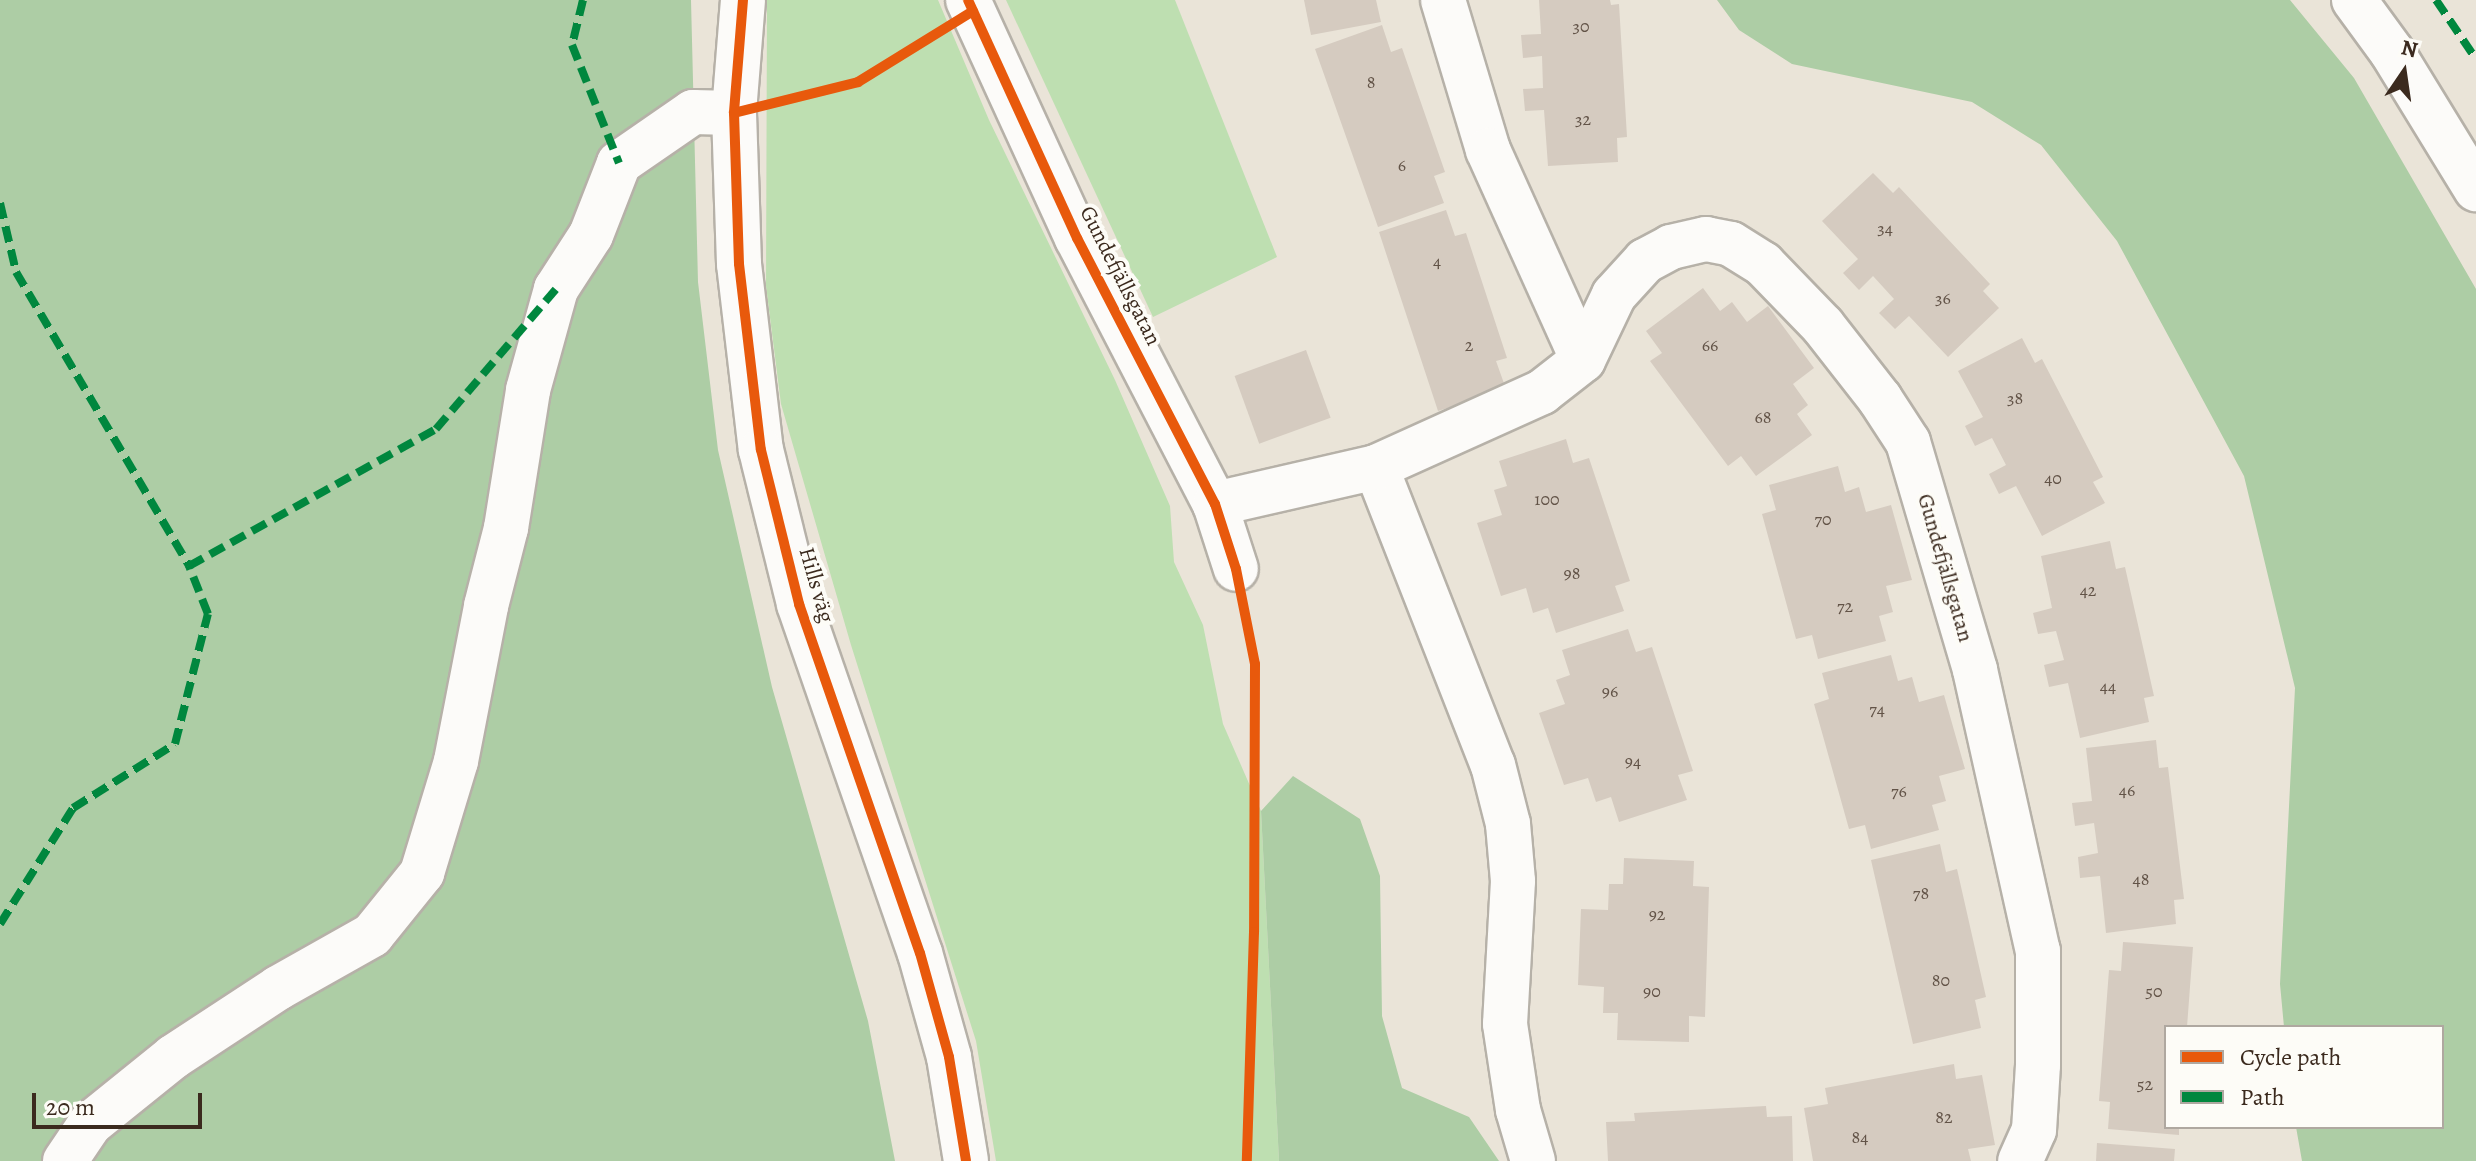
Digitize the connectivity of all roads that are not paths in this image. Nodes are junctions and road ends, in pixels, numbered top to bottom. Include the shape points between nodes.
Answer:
1 (743, 0) edge
2 (968, 0) edge
3 (1443, 0) edge
4 (2354, 0) edge
5 (734, 113) junction
6 (2476, 189) edge
7 (1583, 360) junction
8 (1376, 467) junction
9 (1215, 504) junction
10 (1236, 569) dead end
11 (65, 1161) edge
12 (966, 1161) edge
13 (1533, 1161) edge
14 (2020, 1161) edge

1 - 5 street, Hills väg
2 - 9 street, Gundefjällsgatan via 1077,238
3 - 7 street via 1488,150
4 - 6 street
5 - 11 street via 693,112 619,163 591,235 556,289 528,390 506,528 456,761 422,873 372,935 173,1057 90,1124
5 - 12 street, Hills väg via 739,264 761,450 799,604 920,953 949,1057
7 - 8 street, Gundefjällsgatan via 1542,392
7 - 14 street, Gundefjällsgatan via 1614,295 1645,261 1671,247 1706,239 1731,244 1763,264 1823,326 1908,442 1975,670 2038,951 2034,1130
8 - 9 street, Gundefjällsgatan
8 - 13 street via 1493,765 1508,824 1513,881 1505,1024 1518,1110
9 - 10 street, Gundefjällsgatan

